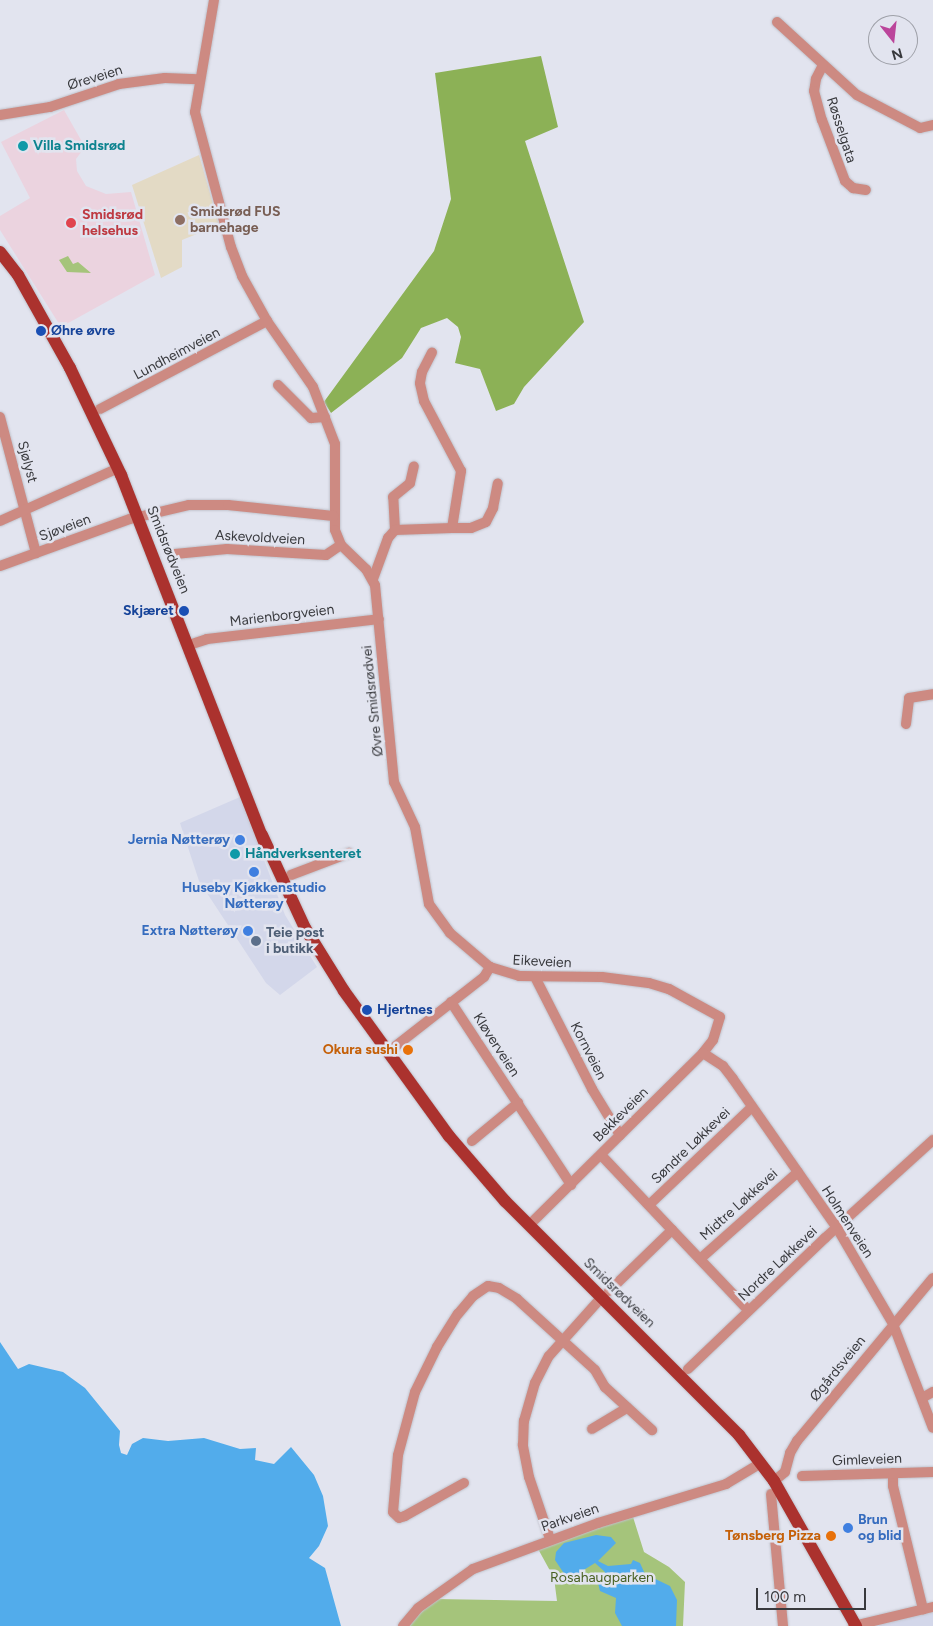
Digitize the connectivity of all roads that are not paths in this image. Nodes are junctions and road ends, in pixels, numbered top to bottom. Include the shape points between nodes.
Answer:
1 (214, 0) edge
2 (777, 22) dead end
3 (823, 65) junction
4 (198, 79) junction
5 (0, 115) edge
6 (933, 124) edge
7 (866, 190) dead end
8 (0, 253) edge
9 (267, 321) junction
10 (432, 352) dead end
11 (278, 385) dead end
12 (100, 409) dead end
13 (325, 417) junction
14 (0, 419) edge
15 (414, 466) dead end
16 (112, 471) dead end
17 (498, 483) dead end
18 (24, 512) junction
19 (333, 516) junction
20 (139, 518) junction
21 (0, 522) edge
22 (452, 528) junction
23 (395, 530) junction
24 (341, 545) junction
25 (36, 553) junction
26 (175, 554) dead end
27 (0, 566) edge
28 (373, 578) junction
29 (379, 619) junction
30 (189, 645) junction
31 (933, 694) edge
32 (906, 724) dead end
33 (349, 853) dead end
34 (291, 875) dead end
35 (490, 967) junction
36 (535, 977) junction
37 (451, 1002) junction
38 (720, 1017) joint
39 (388, 1052) junction
40 (703, 1053) junction
41 (518, 1103) junction
42 (752, 1106) junction
43 (620, 1135) junction
44 (933, 1140) edge
45 (472, 1141) dead end
46 (601, 1155) junction
47 (798, 1172) junction
48 (571, 1186) junction
49 (649, 1205) junction
50 (529, 1225) junction
51 (837, 1228) junction
52 (672, 1230) junction
53 (700, 1259) junction
54 (933, 1278) edge
55 (605, 1294) junction
56 (748, 1310) junction
57 (893, 1324) junction
58 (561, 1339) junction
59 (688, 1369) dead end
60 (933, 1392) edge
61 (922, 1398) junction
62 (627, 1408) junction
63 (933, 1428) edge
64 (592, 1429) dead end
65 (652, 1430) dead end
66 (761, 1463) junction
67 (933, 1472) edge
68 (893, 1473) junction
69 (802, 1476) dead end
70 (774, 1481) junction
71 (464, 1483) dead end
72 (771, 1494) dead end
73 (550, 1540) junction
74 (928, 1608) edge
75 (403, 1626) edge
76 (783, 1626) edge
77 (855, 1626) edge

1 - 4 street
2 - 3 street, Røsselgata
3 - 6 street, Røsselgata via 857,95 920,128
3 - 7 street, Røsselgata via 814,91 822,120 845,181 853,188
4 - 5 street, Øreveien via 165,78 119,84 50,107
4 - 9 street via 195,112 231,247 242,276
8 - 20 main road, Smidsrødveien via 18,275 78,384
9 - 12 street, Lundheimveien
9 - 13 street via 307,376
10 - 22 street via 420,383 428,408 461,471
11 - 13 street via 311,418
13 - 19 street via 336,454
14 - 18 street, Sjølyst
15 - 23 street via 410,483 393,496
16 - 18 street
17 - 22 street via 493,508 486,522 471,528
18 - 21 street
18 - 25 street, Sjølyst
19 - 20 street, Sjøveien via 210,504 189,505
19 - 24 street
20 - 25 street, Sjøveien
20 - 30 main road, Smidsrødveien
22 - 23 street
23 - 28 street via 388,538
24 - 26 street, Askevoldveien via 326,555 227,549
24 - 28 street
25 - 27 street, Sjøveien
28 - 29 street, Øvre Smidsrødvei
29 - 30 street, Marienborgveien via 214,638
29 - 35 street, Øvre Smidsrødvei via 394,782 415,827 430,904 450,933
30 - 39 main road, Smidsrødveien via 262,835 277,887 292,919 312,954 344,991
31 - 32 street via 909,698
33 - 34 street
35 - 36 street, Eikeveien via 510,975
35 - 37 street via 484,977
36 - 38 street, Eikeveien via 602,977 649,983 669,989
36 - 43 street, Kornveien via 592,1090
37 - 39 street
37 - 41 street, Kløverveien
38 - 40 street, Bekkeveien via 713,1040
39 - 50 main road, Smidsrødveien via 471,1163
40 - 42 street, Holmenveien via 723,1066
40 - 43 street, Bekkeveien
41 - 45 street
41 - 48 street, Kløverveien
42 - 47 street, Holmenveien
42 - 49 street, Søndre Løkkevei
43 - 46 street, Bekkeveien
44 - 51 street, Nordre Løkkevei
46 - 48 street, Bekkeveien
46 - 49 street
47 - 51 street, Holmenveien
47 - 53 street, Midtre Løkkevei
48 - 50 street, Bekkeveien
49 - 52 street
50 - 55 main road, Smidsrødveien
51 - 56 street, Nordre Løkkevei
51 - 57 street, Holmenveien
52 - 53 street
52 - 55 street
53 - 56 street
54 - 57 street, Øgårdsveien
55 - 58 street
55 - 66 main road, Smidsrødveien via 712,1406
56 - 59 street, Nordre Løkkevei
57 - 61 street, Holmenveien
57 - 70 street, Øgårdsveien via 797,1441 785,1472
58 - 62 street via 595,1370 605,1387
58 - 71 street via 508,1292 494,1286 482,1288 473,1296 447,1330 424,1372 403,1428 394,1478 393,1512 399,1518 406,1516
58 - 73 street via 535,1383 523,1430 529,1477
60 - 61 street
61 - 63 street, Holmenveien
62 - 64 street
62 - 65 street
66 - 70 main road, Smidsrødveien
66 - 73 street, Parkveien via 726,1484
67 - 68 street, Gimleveien
68 - 69 street, Gimleveien
68 - 74 street via 895,1496
70 - 77 main road, Smidsrødveien
72 - 76 street
73 - 75 street, Parkveien via 464,1573 418,1608
74 - 77 street

